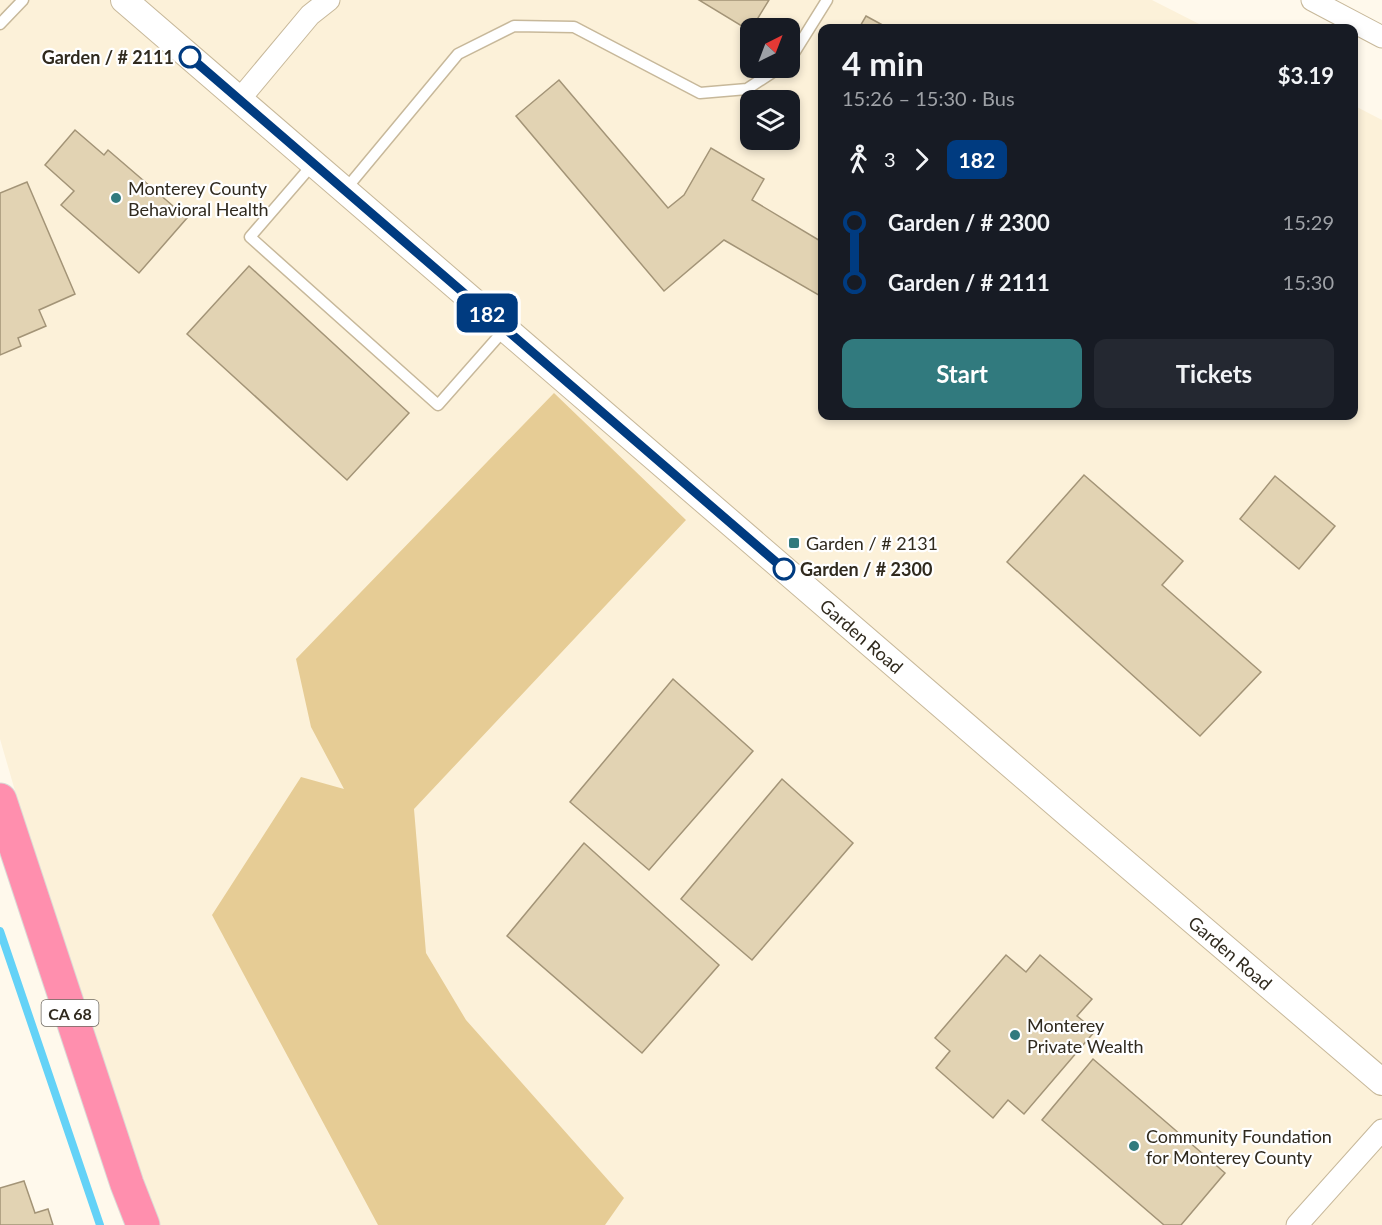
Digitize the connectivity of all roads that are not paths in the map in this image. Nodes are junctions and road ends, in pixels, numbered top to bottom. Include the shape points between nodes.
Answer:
1 (23, 0) edge
2 (124, 0) edge
3 (329, 0) edge
4 (827, 0) edge
5 (1312, 0) edge
6 (0, 24) edge
7 (1357, 24) edge
8 (1358, 24) edge
9 (1382, 37) edge
10 (800, 43) edge
11 (764, 78) edge
12 (238, 100) junction
13 (314, 164) junction
14 (344, 190) junction
15 (505, 329) junction
16 (0, 800) edge
17 (1382, 1082) edge
18 (1382, 1130) edge
19 (143, 1225) edge
20 (1296, 1225) edge

1 - 6 lane
2 - 12 street, Garden Road
3 - 12 street via 310,15
4 - 10 lane
5 - 7 street
8 - 9 street
11 - 14 lane via 747,89 700,93 573,27 514,26 458,54
12 - 13 street, Garden Road
13 - 14 street, Garden Road
13 - 15 lane via 250,237 438,405
14 - 15 street, Garden Road
15 - 17 street, Garden Road
16 - 19 highway, CA 68
18 - 20 street

